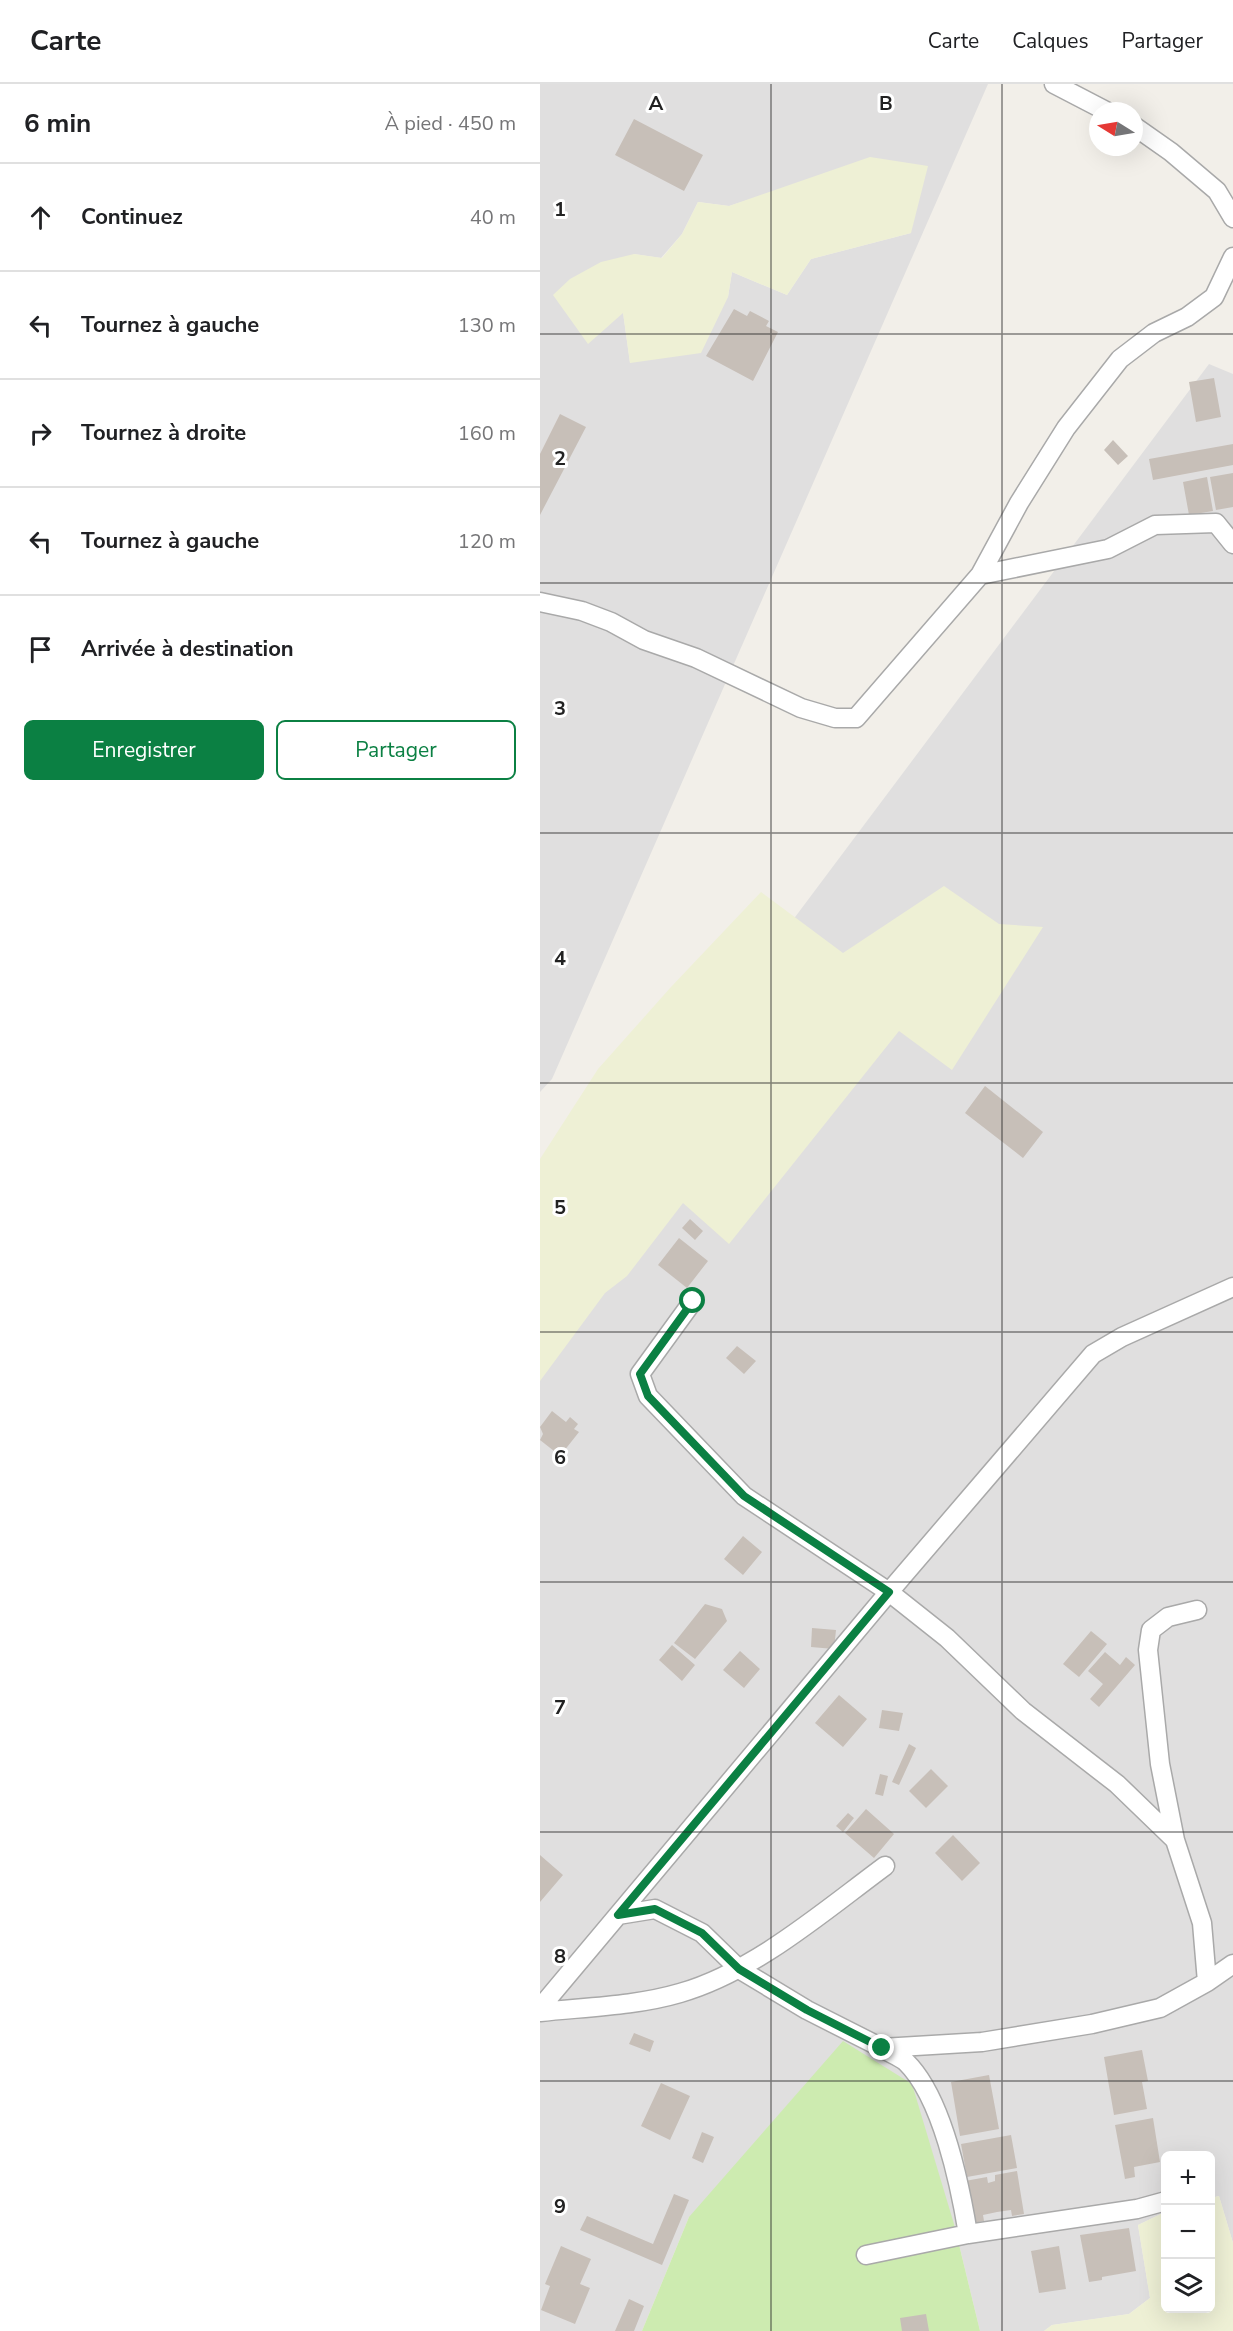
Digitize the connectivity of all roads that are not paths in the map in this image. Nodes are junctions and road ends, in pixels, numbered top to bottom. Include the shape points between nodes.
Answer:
1 (1054, 84) edge
2 (1089, 102) edge
3 (1143, 132) edge
4 (1233, 218) edge
5 (1233, 257) edge
6 (1233, 544) edge
7 (980, 575) junction
8 (540, 602) edge
9 (1233, 1287) edge
10 (693, 1301) dead end
11 (889, 1592) junction
12 (1197, 1610) dead end
13 (1175, 1840) junction
14 (885, 1866) dead end
15 (618, 1915) junction
16 (1233, 1964) edge
17 (739, 1969) junction
18 (1206, 1982) junction
19 (540, 2010) edge
20 (882, 2048) junction
21 (1161, 2202) edge
22 (968, 2234) junction
23 (866, 2255) dead end

1 - 2 street
3 - 4 street via 1217,191
5 - 7 street via 1214,297 1120,358 1066,428
6 - 7 street via 1216,523 1155,525 1108,549
7 - 8 street via 856,718 835,718 801,708 611,622
9 - 11 street via 1093,1354
10 - 11 street via 640,1374 648,1396 744,1496
11 - 13 street via 947,1638 1023,1711 1117,1784
11 - 15 street
12 - 13 street via 1168,1617 1151,1630 1148,1650 1160,1764
13 - 18 street via 1202,1923
14 - 17 street
15 - 17 street via 655,1909 702,1933
15 - 19 street
16 - 18 street
17 - 19 street via 681,1993
17 - 20 street via 807,2010
18 - 20 street via 1160,2008 1092,2024 982,2042
20 - 22 street via 905,2062 929,2094 960,2188
21 - 22 street
22 - 23 street

